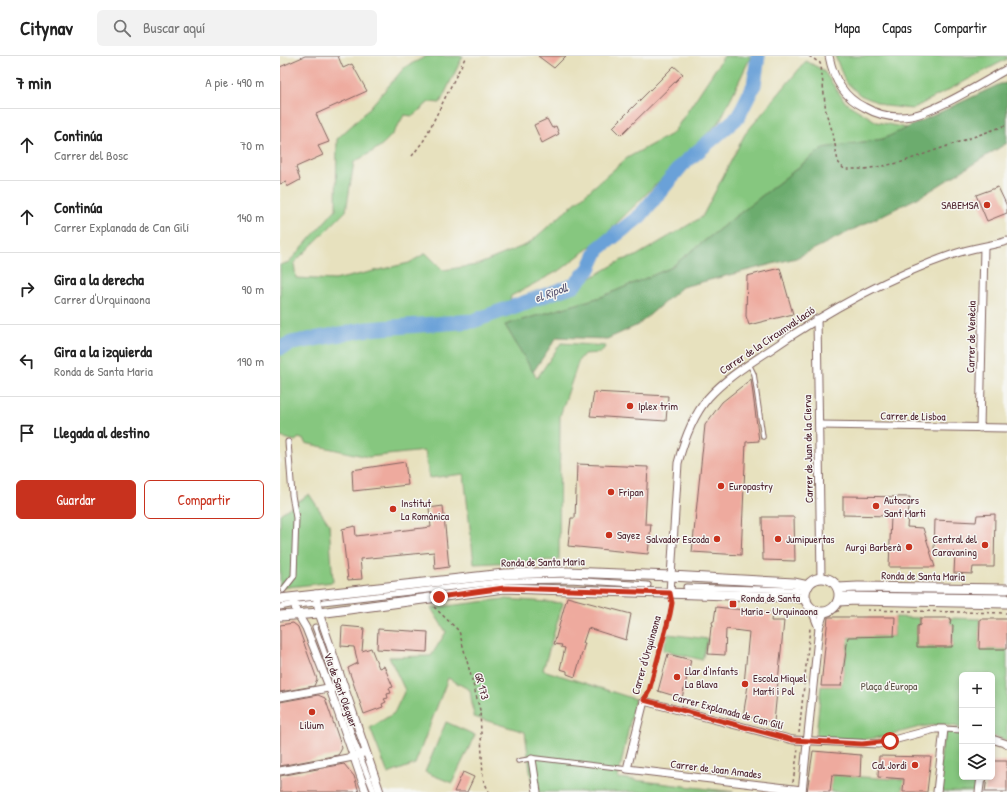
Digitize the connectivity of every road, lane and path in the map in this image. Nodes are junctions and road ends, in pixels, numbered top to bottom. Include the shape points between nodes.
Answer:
1 (466, 56) edge
2 (809, 56) edge
3 (829, 56) edge
4 (1007, 70) edge
5 (1007, 125) edge
6 (412, 156) dead end
7 (1007, 241) edge
8 (984, 247) junction
9 (817, 319) junction
10 (749, 364) junction
11 (818, 425) junction
12 (980, 428) junction
13 (1007, 428) edge
14 (762, 437) dead end
15 (288, 442) dead end
16 (671, 576) junction
17 (821, 578) junction
18 (648, 585) dead end
19 (686, 587) dead end
20 (1007, 589) edge
21 (806, 592) junction
22 (670, 593) junction
23 (282, 594) edge
24 (1007, 597) edge
25 (839, 598) junction
26 (316, 599) junction
27 (425, 599) junction
28 (323, 602) dead end
29 (1007, 603) edge
30 (295, 606) junction
31 (280, 607) edge
32 (811, 608) junction
33 (864, 609) dead end
34 (319, 613) junction
35 (1007, 613) edge
36 (827, 614) junction
37 (280, 616) edge
38 (810, 623) dead end
39 (315, 627) dead end
40 (819, 628) junction
41 (337, 687) junction
42 (280, 697) edge
43 (644, 700) junction
44 (944, 729) junction
45 (959, 730) edge
46 (793, 740) junction
47 (995, 740) edge
48 (807, 741) junction
49 (1007, 744) edge
50 (360, 754) junction
51 (532, 759) junction
52 (518, 761) dead end
53 (627, 769) junction
54 (280, 771) edge
55 (981, 780) edge
56 (792, 789) junction
57 (802, 791) edge
58 (366, 792) edge
59 (374, 792) edge
60 (380, 792) edge
61 (489, 792) edge
62 (537, 792) edge
63 (937, 792) edge
64 (980, 792) edge

1 - 6 path via 424,140
2 - 5 path via 822,66 826,113 834,133 838,162 844,169 865,169 898,163
3 - 4 street via 832,71 844,92 859,105 889,117 911,116 931,109
7 - 8 street, Carrer de la Circumval·lació
8 - 9 street, Carrer de la Circumval·lació via 956,254 898,277
8 - 12 street, Carrer de Venècia
9 - 10 street, Carrer de la Circumval·lació
9 - 11 street, Carrer de Juan de la Cierva
10 - 14 lane via 754,374
10 - 16 street, Carrer de la Circumval·lació via 727,380 708,399 693,420 683,443 678,463
11 - 12 street, Carrer de Lisboa
11 - 17 street, Carrer de Juan de la Cierva
12 - 13 street, Carrer de Lisboa
15 - 23 street via 296,518 294,576
16 - 21 street, Ronda de Santa Maria via 794,583
16 - 22 street, Carrer de la Circumval·lació
16 - 26 street, Ronda de Santa Maria via 568,572 504,574
17 - 21 street via 812,581
17 - 25 street via 830,580
18 - 28 street, Ronda de Santa Maria via 570,580 506,581
19 - 21 street
20 - 25 street, Ronda de Santa Maria via 858,587
21 - 22 street, Ronda de Santa Maria via 793,597
21 - 32 street
22 - 27 street, Ronda de Santa Maria via 504,588
22 - 43 path, Carrer d'Urquinaona via 670,614 649,691
23 - 30 street, Ronda de Santa Maria
24 - 25 street, Ronda de Santa Maria
25 - 29 street
25 - 36 street
25 - 36 path via 833,613
26 - 30 street, Ronda de Santa Maria
26 - 34 street, Via de Sant Oleguer
27 - 34 street, Ronda de Santa Maria
27 - 61 path, GR 173 via 459,631 480,710 483,779
30 - 31 street
30 - 34 street, Ronda de Santa Maria
30 - 37 street, Ronda de Santa Maria
30 - 41 street, Via de Sant Oleguer
32 - 36 street
32 - 40 street
33 - 35 path
34 - 41 street, Via de Sant Oleguer
36 - 40 street
38 - 46 path via 799,733 794,734
39 - 41 street, Via de Sant Oleguer
40 - 48 street
41 - 42 street
41 - 50 street, Via de Sant Oleguer
41 - 50 street, Via de Sant Oleguer
43 - 46 street, Carrer Explanada de Can Gilí
43 - 53 street, Carrer d'Urquinaona
44 - 45 street
44 - 48 street, Carrer Explanada de Can Gilí via 878,744
44 - 63 street
46 - 48 street, Carrer Explanada de Can Gilí
46 - 56 path via 793,745 798,749
47 - 49 street
48 - 57 street
50 - 54 street
50 - 58 street, Via de Sant Oleguer
50 - 59 street, Via de Sant Oleguer
50 - 60 street, Via de Sant Oleguer
51 - 52 lane
51 - 53 lane
51 - 62 street
53 - 56 street, Carrer de Joan Amades
55 - 64 street
56 - 57 street, Carrer de Joan Amades

